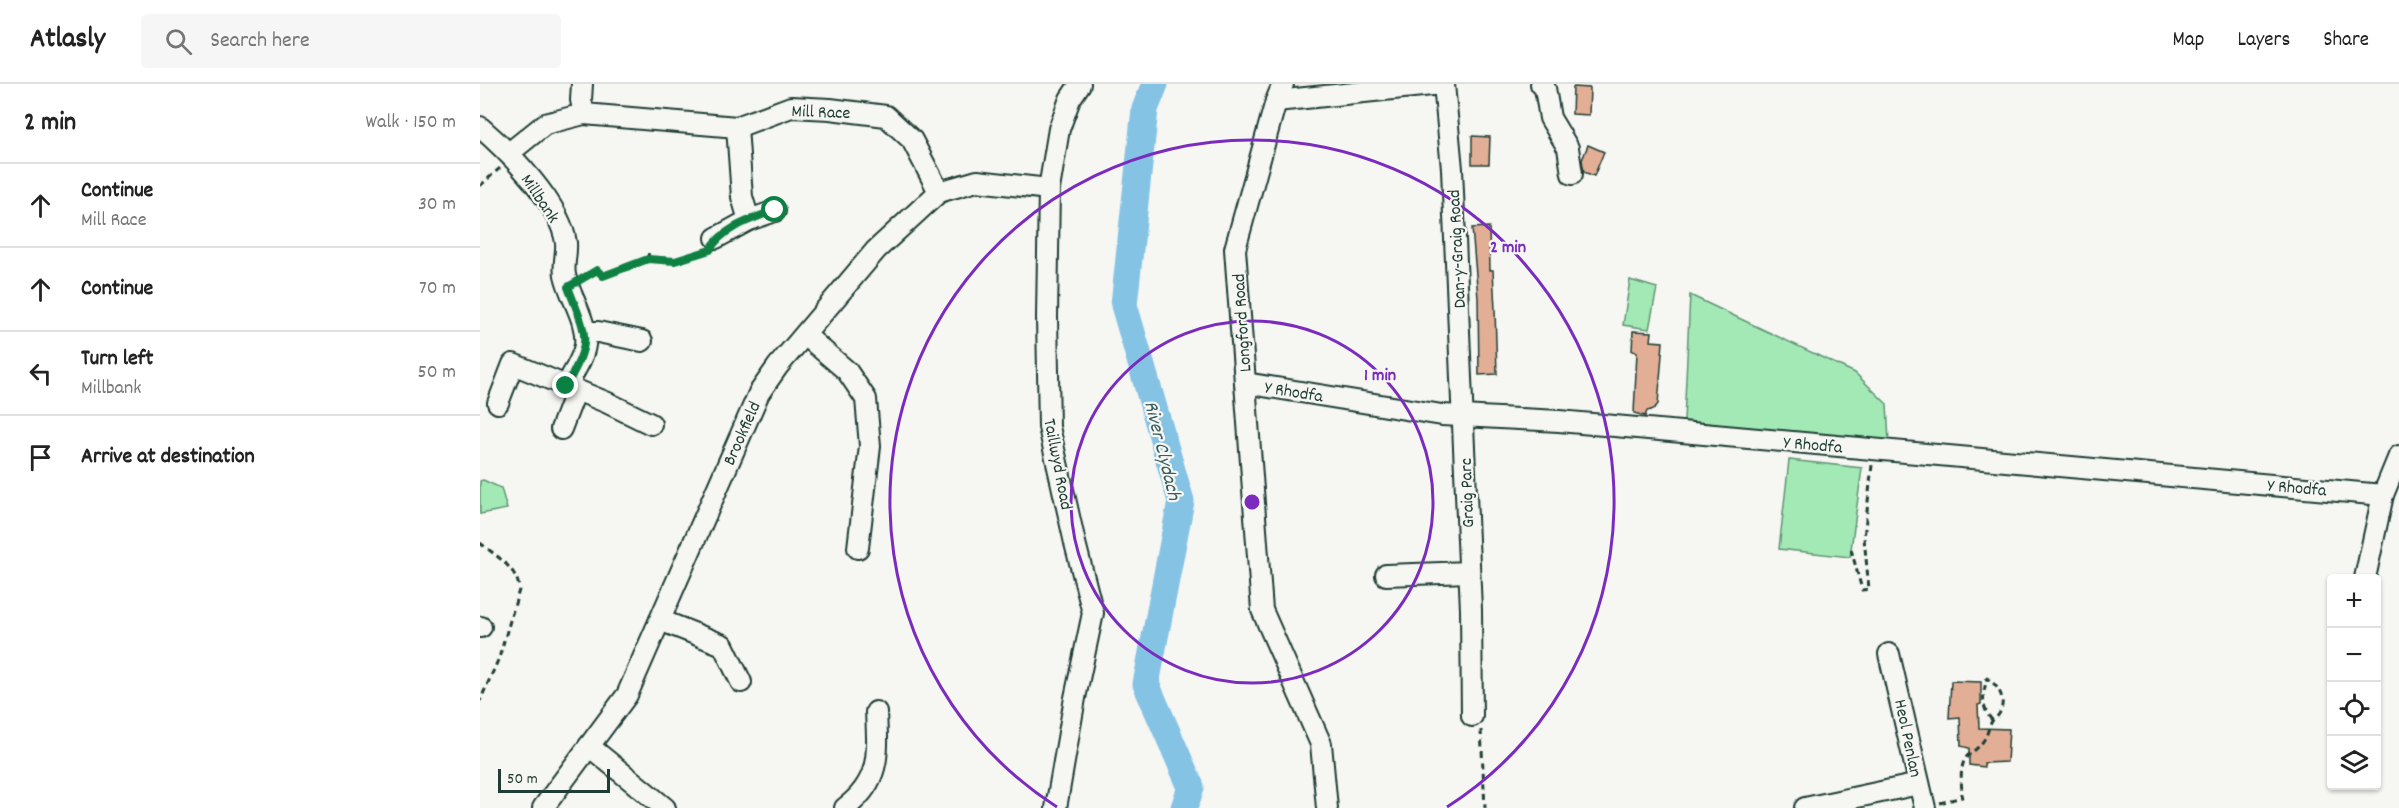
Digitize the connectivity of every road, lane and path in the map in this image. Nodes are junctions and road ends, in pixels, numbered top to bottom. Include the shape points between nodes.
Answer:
1 (582, 84) edge
2 (1080, 84) edge
3 (1443, 84) edge
4 (1541, 84) edge
5 (1280, 93) edge
6 (584, 114) junction
7 (480, 127) edge
8 (737, 127) junction
9 (511, 155) junction
10 (1572, 174) dead end
11 (480, 186) edge
12 (1049, 189) junction
13 (939, 192) junction
14 (775, 210) dead end
15 (749, 220) junction
16 (716, 238) joint
17 (649, 249) dead end
18 (648, 259) junction
19 (568, 287) junction
20 (585, 332) junction
21 (805, 334) junction
22 (642, 341) dead end
23 (1245, 384) junction
24 (571, 388) junction
25 (498, 403) dead end
26 (1463, 414) junction
27 (651, 424) dead end
28 (561, 429) dead end
29 (1875, 449) junction
30 (2399, 456) edge
31 (2383, 495) junction
32 (480, 543) edge
33 (858, 548) dead end
34 (1851, 549) dead end
35 (1469, 572) junction
36 (2366, 574) edge
37 (1386, 575) dead end
38 (660, 620) junction
39 (1891, 661) dead end
40 (741, 682) dead end
41 (480, 701) edge
42 (876, 712) dead end
43 (1472, 716) joint
44 (1993, 721) junction
45 (589, 746) junction
46 (1923, 798) edge
47 (543, 808) edge
48 (665, 808) edge
49 (844, 808) edge
50 (1056, 808) edge
51 (1327, 808) edge
52 (1485, 808) edge
53 (1805, 808) edge

1 - 6 street
2 - 12 street, Taillwyd Road via 1059,129
3 - 5 street
3 - 26 street, Dan-y-Graig Road via 1452,169
4 - 10 street via 1550,118 1568,148
5 - 23 street, Longford Road via 1235,249
6 - 8 street, Mill Race
6 - 9 street, Mill Race via 545,124
7 - 9 street, Millbank
8 - 13 street, Mill Race via 791,107 886,116 912,140
8 - 15 street via 742,197
9 - 11 path
9 - 19 street, Millbank via 553,209 560,225 566,243 564,272
12 - 13 street, Brookfield via 977,181
12 - 50 street, Taillwyd Road via 1049,427 1093,613
13 - 21 street, Brookfield via 876,250
14 - 15 street
15 - 16 street
16 - 18 path via 710,250 675,261
17 - 18 path
18 - 19 path via 603,276 597,270
19 - 20 street, Millbank
20 - 22 street
20 - 24 street via 585,346
21 - 33 street via 847,370 866,399 870,446
21 - 38 street, Brookfield via 759,393
23 - 26 street, Y Rhodfa via 1442,415
23 - 51 street, Longford Road via 1262,610 1321,744
24 - 25 street via 513,364
24 - 27 street
24 - 28 street
26 - 29 street, Y Rhodfa via 1603,419
26 - 35 street, Graig Parc
29 - 31 street, Y Rhodfa
29 - 34 path via 1864,532 1869,589 1862,590
30 - 31 street
31 - 36 street
32 - 41 path via 502,560 519,581 499,658
35 - 37 street
35 - 43 street, Graig Parc
38 - 40 street via 723,645
38 - 45 street, Brookfield via 627,695
39 - 46 street, Heol Penlan
42 - 49 street via 878,757 862,795
43 - 52 path via 1481,716
44 - 44 path via 2001,708 2001,692 1987,678 1984,709
44 - 46 path via 1982,744 1966,758 1961,771 1962,797 1942,803
45 - 47 street, Brookfield
45 - 48 street
46 - 53 street

